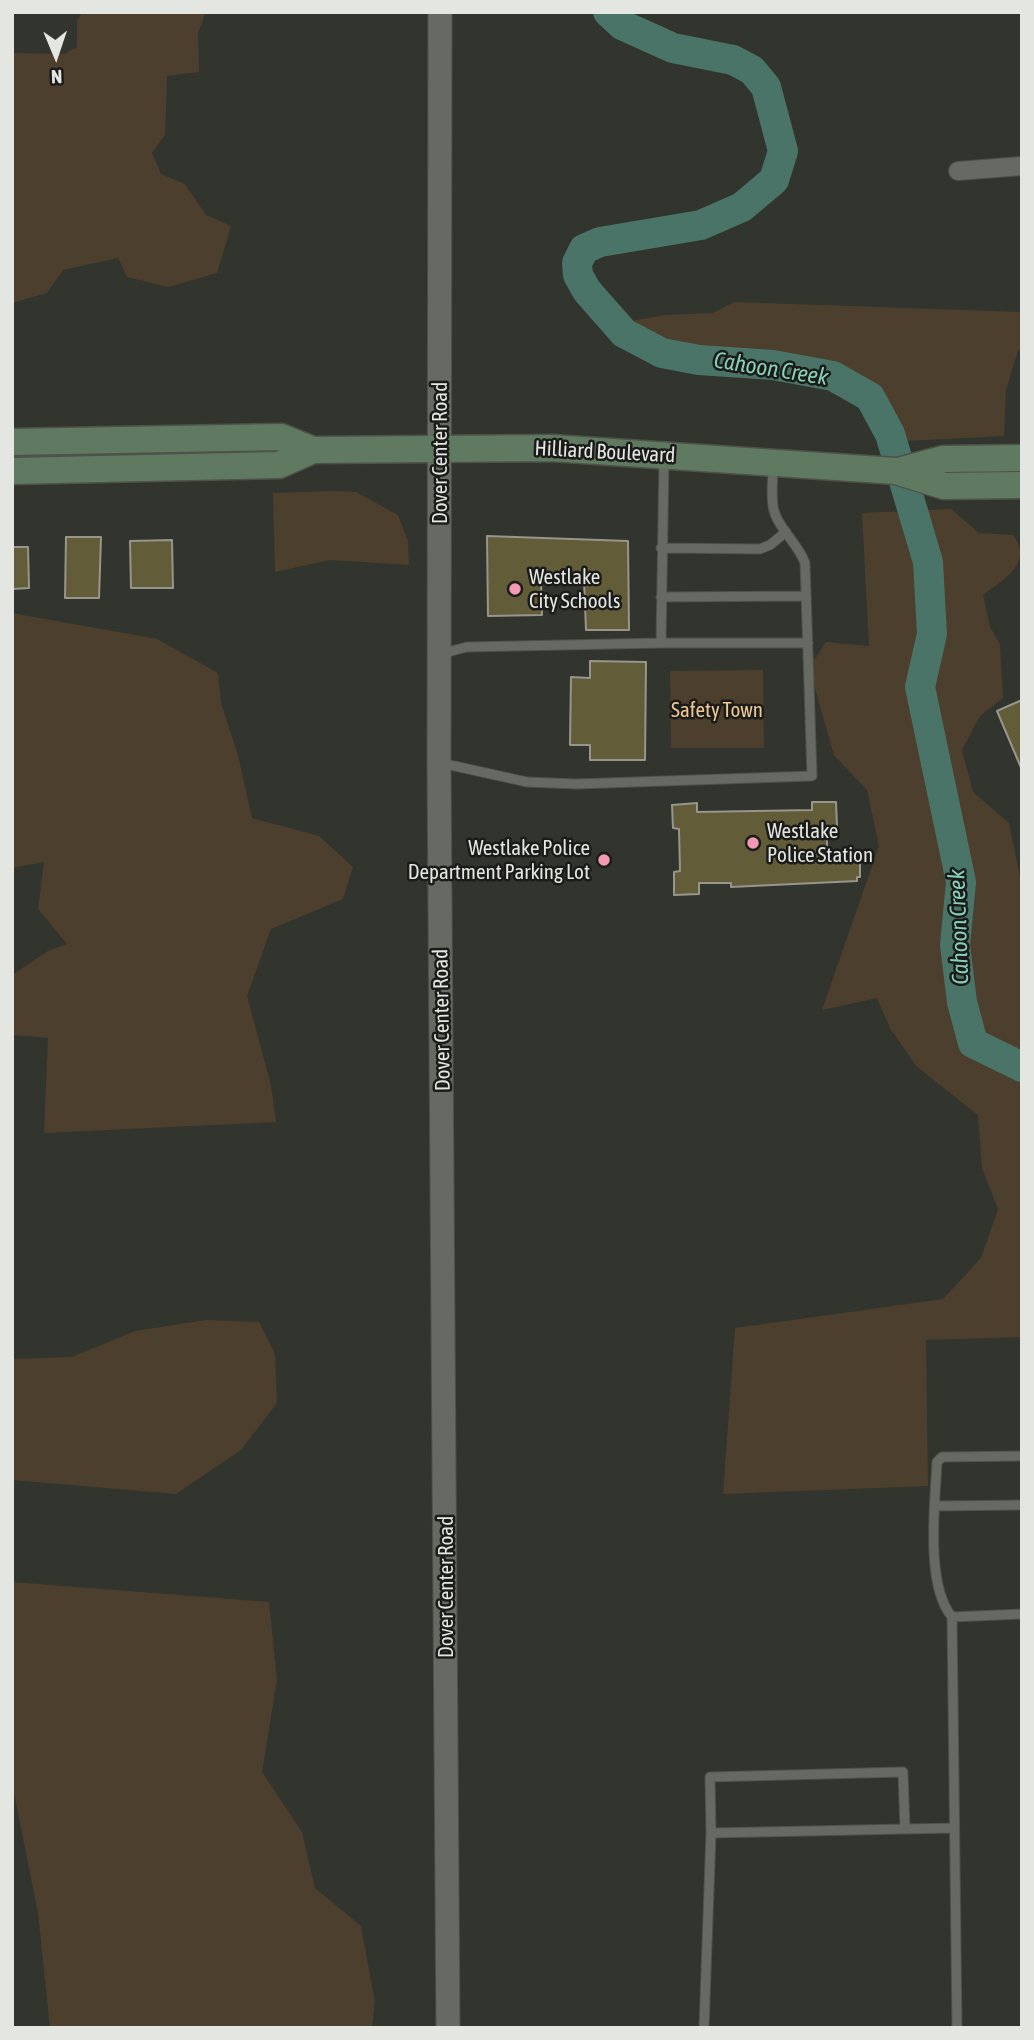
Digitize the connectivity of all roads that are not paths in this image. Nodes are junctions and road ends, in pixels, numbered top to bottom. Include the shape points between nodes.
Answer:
1 (440, 12) edge
2 (1022, 166) edge
3 (958, 171) dead end
4 (12, 442) edge
5 (440, 448) junction
6 (313, 450) junction
7 (664, 454) junction
8 (1022, 457) edge
9 (773, 464) junction
10 (12, 471) edge
11 (939, 474) junction
12 (1022, 485) edge
13 (786, 532) junction
14 (662, 548) junction
15 (806, 596) junction
16 (661, 597) junction
17 (661, 643) junction
18 (808, 643) junction
19 (440, 654) junction
20 (439, 763) junction
21 (1022, 1456) edge
22 (1022, 1505) edge
23 (935, 1506) junction
24 (1022, 1614) edge
25 (952, 1617) junction
26 (954, 1828) junction
27 (905, 1829) junction
28 (710, 1833) junction
29 (448, 2028) edge
30 (704, 2028) edge
31 (957, 2028) edge

1 - 5 street, Dover Center Road
2 - 3 street
4 - 6 main road, Hilliard Boulevard via 281,437
5 - 6 main road, Hilliard Boulevard
5 - 7 main road, Hilliard Boulevard
5 - 19 street, Dover Center Road
6 - 10 main road, Hilliard Boulevard via 279,465
7 - 9 main road, Hilliard Boulevard
7 - 14 lane
8 - 11 main road, Hilliard Boulevard
9 - 11 main road, Hilliard Boulevard
9 - 13 lane via 773,508
11 - 12 main road, Hilliard Boulevard
13 - 14 lane via 760,549
13 - 15 lane via 805,563
14 - 16 lane
15 - 16 lane
15 - 18 lane
16 - 17 lane
17 - 18 lane
17 - 19 lane via 467,647
18 - 20 lane via 812,776 599,785 527,782
19 - 20 street, Dover Center Road
20 - 29 street, Dover Center Road
21 - 23 lane via 942,1457 937,1462
22 - 23 lane
23 - 25 lane via 937,1583
24 - 25 lane
25 - 26 lane
26 - 27 lane
26 - 31 lane
27 - 28 lane
27 - 28 lane via 902,1772 710,1777
28 - 30 lane

